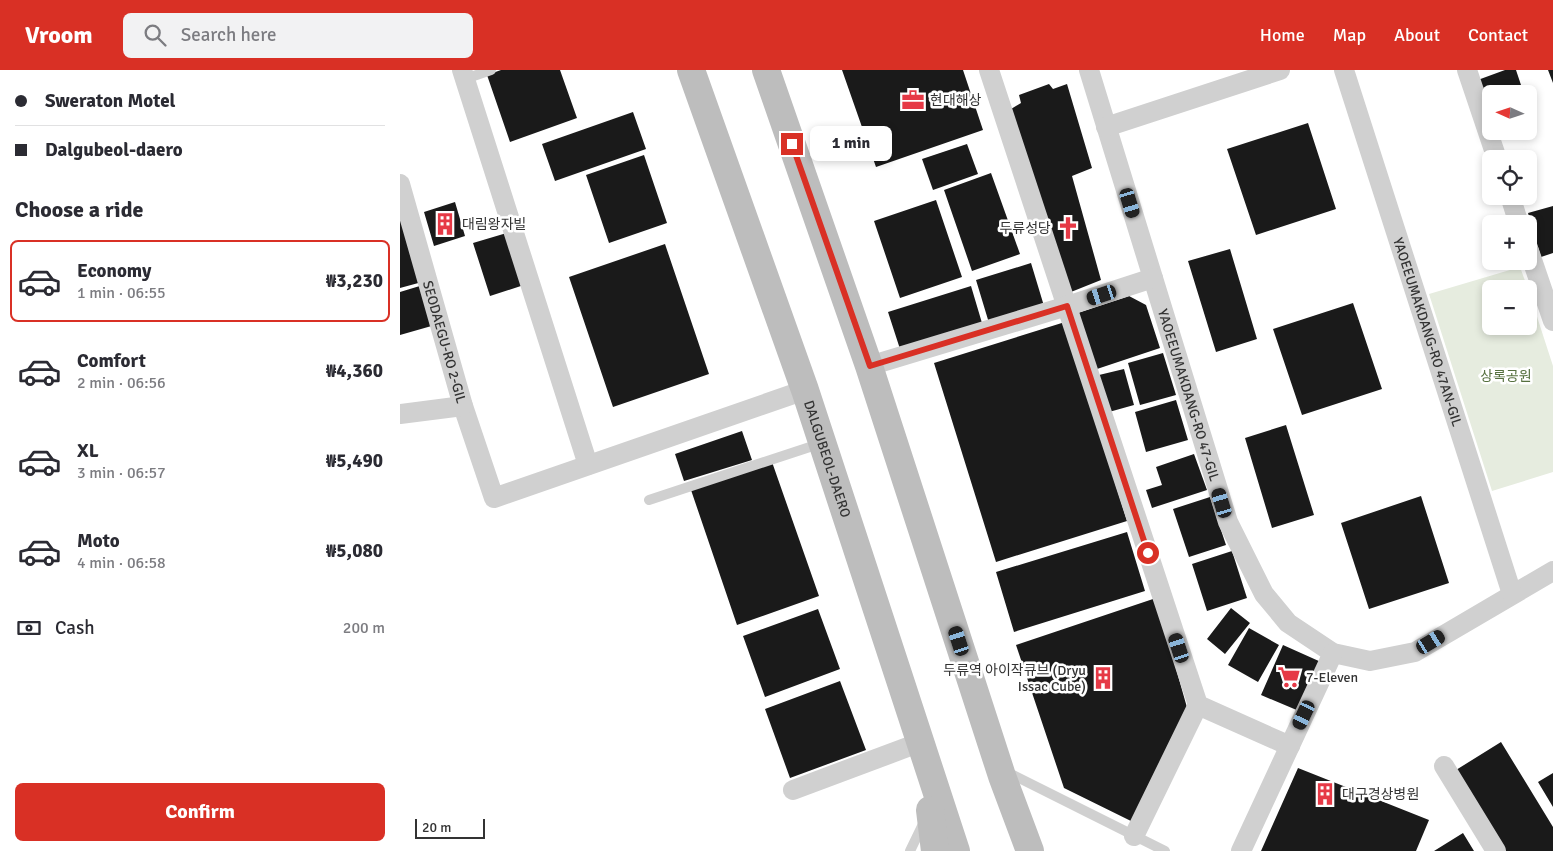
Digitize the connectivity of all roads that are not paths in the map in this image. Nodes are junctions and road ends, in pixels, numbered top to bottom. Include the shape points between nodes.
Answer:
1 (491, 70) edge
2 (691, 70) edge
3 (766, 70) edge
4 (990, 70) edge
5 (1089, 70) edge
6 (1280, 70) edge
7 (1344, 70) edge
8 (1467, 70) edge
9 (463, 74) edge
10 (1106, 127) junction
11 (1494, 150) edge
12 (400, 184) edge
13 (1536, 270) edge
14 (1153, 278) junction
15 (1067, 306) junction
16 (1553, 321) edge
17 (870, 366) junction
18 (805, 390) junction
19 (463, 406) junction
20 (400, 414) edge
21 (823, 443) junction
22 (588, 465) junction
23 (649, 500) dead end
24 (1553, 571) edge
25 (1512, 594) junction
26 (1333, 653) junction
27 (1198, 705) junction
28 (921, 742) junction
29 (1290, 746) junction
30 (1444, 766) dead end
31 (1001, 772) junction
32 (793, 790) dead end
33 (930, 809) junction
34 (1134, 836) junction
35 (910, 851) edge
36 (935, 851) edge
37 (956, 851) edge
38 (1030, 851) edge
39 (1049, 851) edge
40 (1165, 851) edge
41 (1241, 851) edge
42 (1496, 851) edge

1 - 9 lane
2 - 18 main road, DALGUBEOL-DAERO
3 - 17 main road
4 - 15 street
5 - 10 street, YAOEEUMAKDANG-RO 47-GIL
6 - 10 street
7 - 25 street, YAOEEUMAKDANG-RO 47AN-GIL
8 - 11 street
9 - 22 street
10 - 14 street, YAOEEUMAKDANG-RO 47-GIL
12 - 19 street, SEODAEGU-RO 2-GIL
13 - 16 street
14 - 15 street
14 - 26 street, YAOEEUMAKDANG-RO 47-GIL via 1228,522 1264,594 1288,623
15 - 17 street
15 - 27 street
17 - 31 main road
18 - 21 main road, DALGUBEOL-DAERO
18 - 22 street
19 - 20 street
19 - 22 street, SEODAEGU-RO 2-GIL via 494,498
21 - 23 lane
21 - 28 main road, DALGUBEOL-DAERO
24 - 25 street, YAOEEUMAKDANG-RO 47-GIL
25 - 26 street, YAOEEUMAKDANG-RO 47-GIL via 1415,652 1370,662
26 - 29 street
27 - 29 street
27 - 34 street
28 - 32 street
28 - 33 main road
28 - 37 main road, DALGUBEOL-DAERO
29 - 41 street
30 - 42 street
31 - 34 lane
31 - 38 main road
31 - 39 main road
33 - 35 lane
33 - 36 main road
34 - 40 lane

